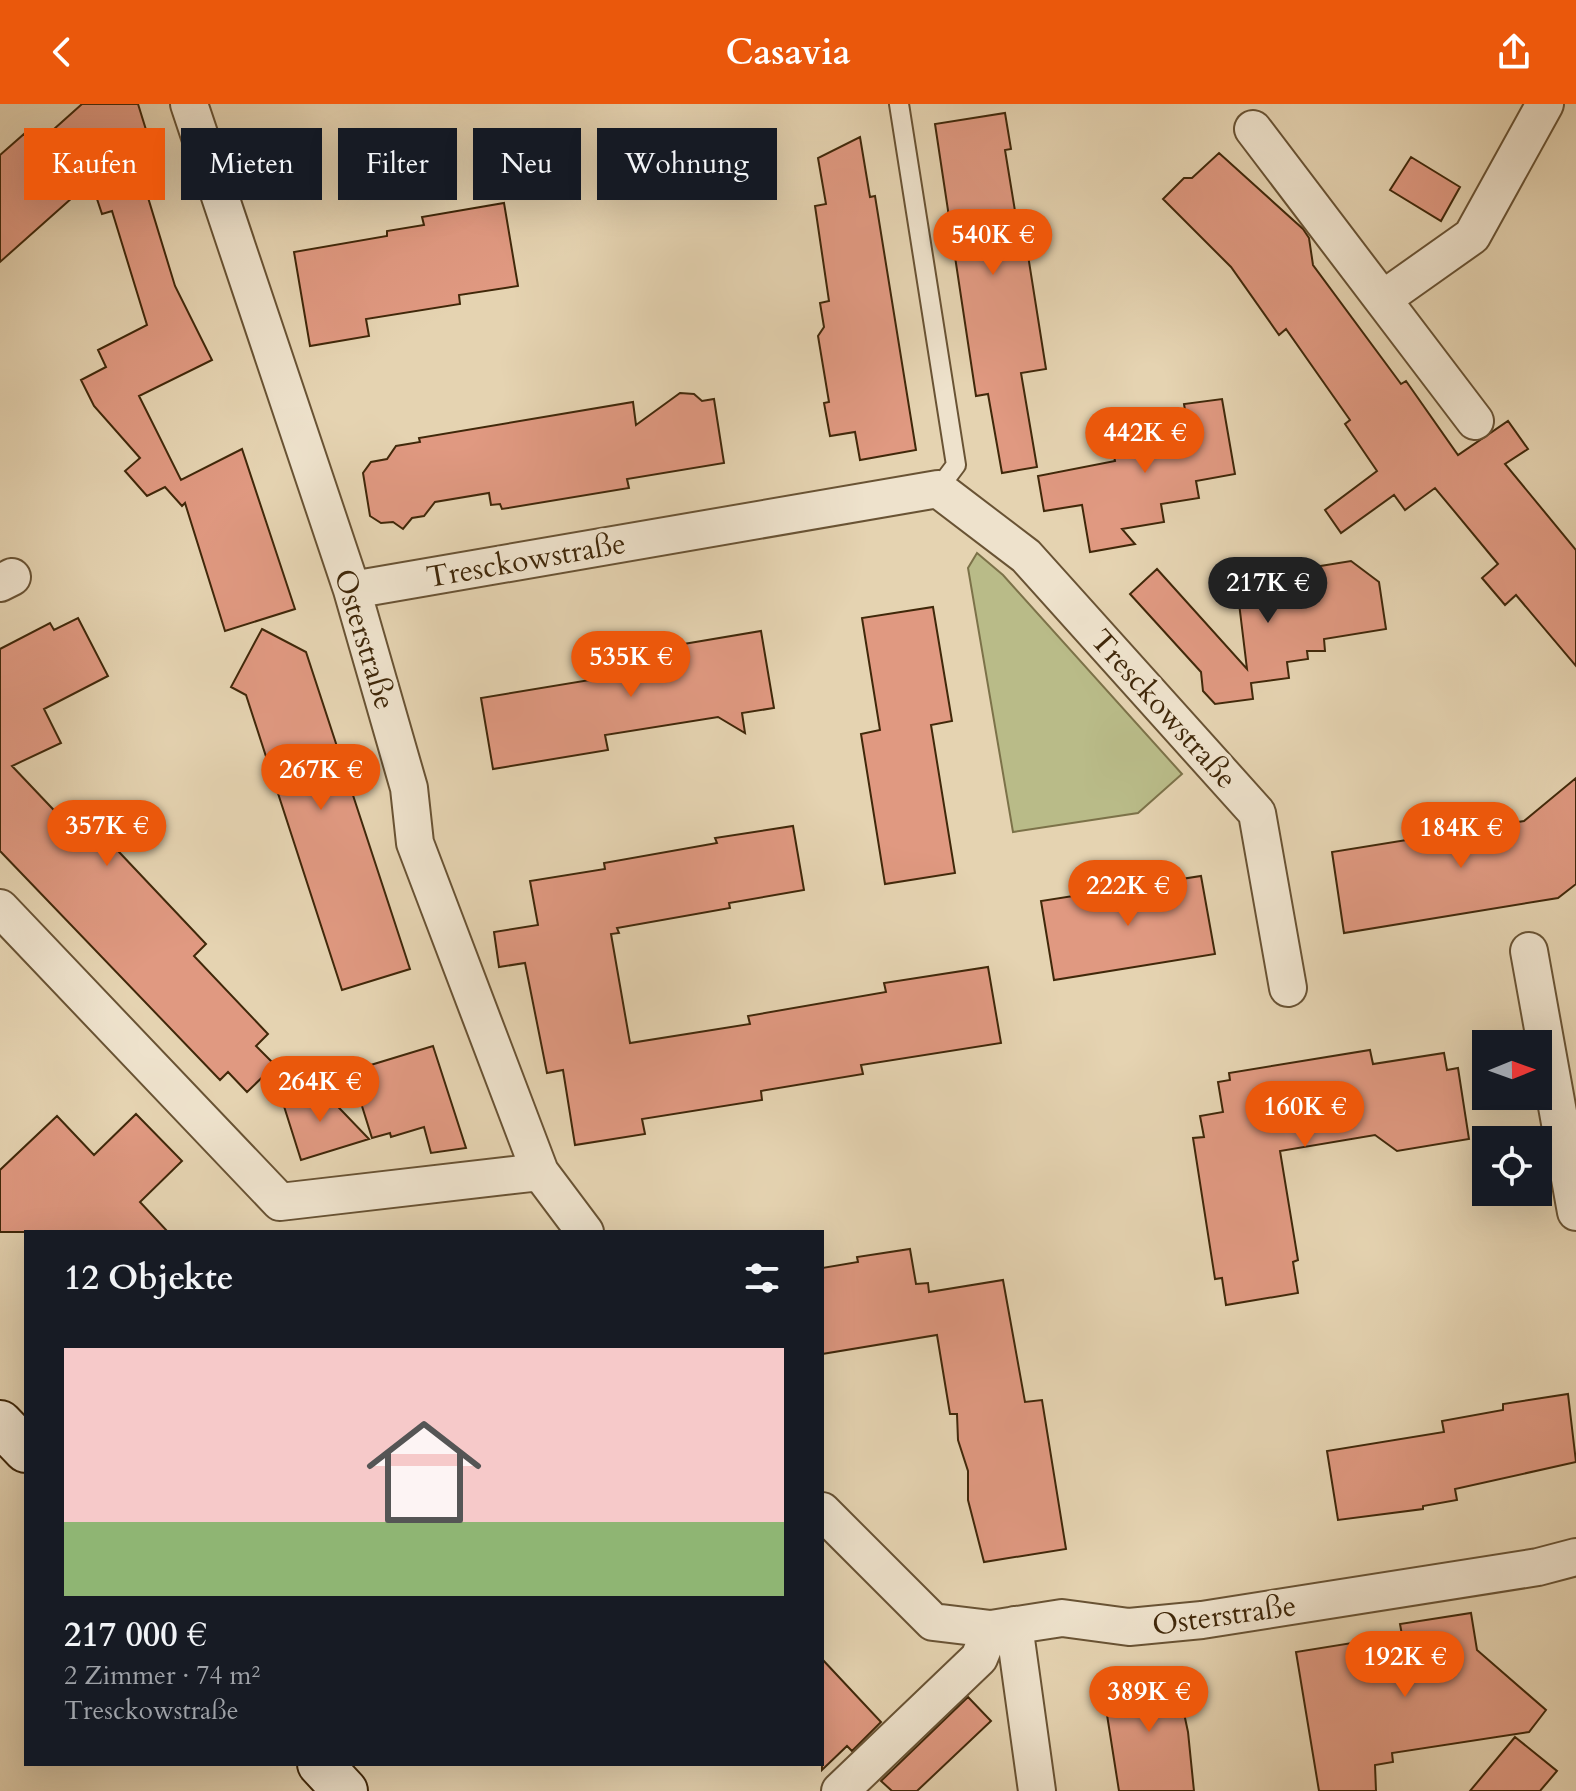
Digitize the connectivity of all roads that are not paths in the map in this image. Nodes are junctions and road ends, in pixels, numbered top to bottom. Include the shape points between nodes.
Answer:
1 (189, 104) edge
2 (899, 104) edge
3 (1545, 104) edge
4 (1253, 129) dead end
5 (1383, 299) junction
6 (1475, 421) dead end
7 (938, 489) junction
8 (352, 590) junction
9 (0, 908) edge
10 (1529, 951) dead end
11 (1288, 988) dead end
12 (540, 1172) junction
13 (1576, 1212) edge
14 (584, 1230) edge
15 (0, 1423) edge
16 (24, 1448) edge
17 (824, 1513) edge
18 (1576, 1557) edge
19 (1002, 1627) junction
20 (322, 1766) edge
21 (345, 1791) edge
22 (840, 1791) edge
23 (1037, 1791) edge

1 - 8 street, Osterstraße
2 - 7 lane via 956,465
3 - 5 street via 1472,236
4 - 5 street
5 - 6 street
7 - 8 street, Tresckowstraße
7 - 11 street, Tresckowstraße via 1026,556 1257,813
8 - 12 street, Osterstraße via 409,788 415,843
9 - 12 street via 280,1202
10 - 13 street
12 - 14 street, Osterstraße
15 - 16 main road
17 - 19 street, Osterstraße via 933,1622
18 - 19 street, Osterstraße via 1202,1620 1129,1627 1062,1618
19 - 22 street via 979,1658
19 - 23 street
20 - 21 main road

